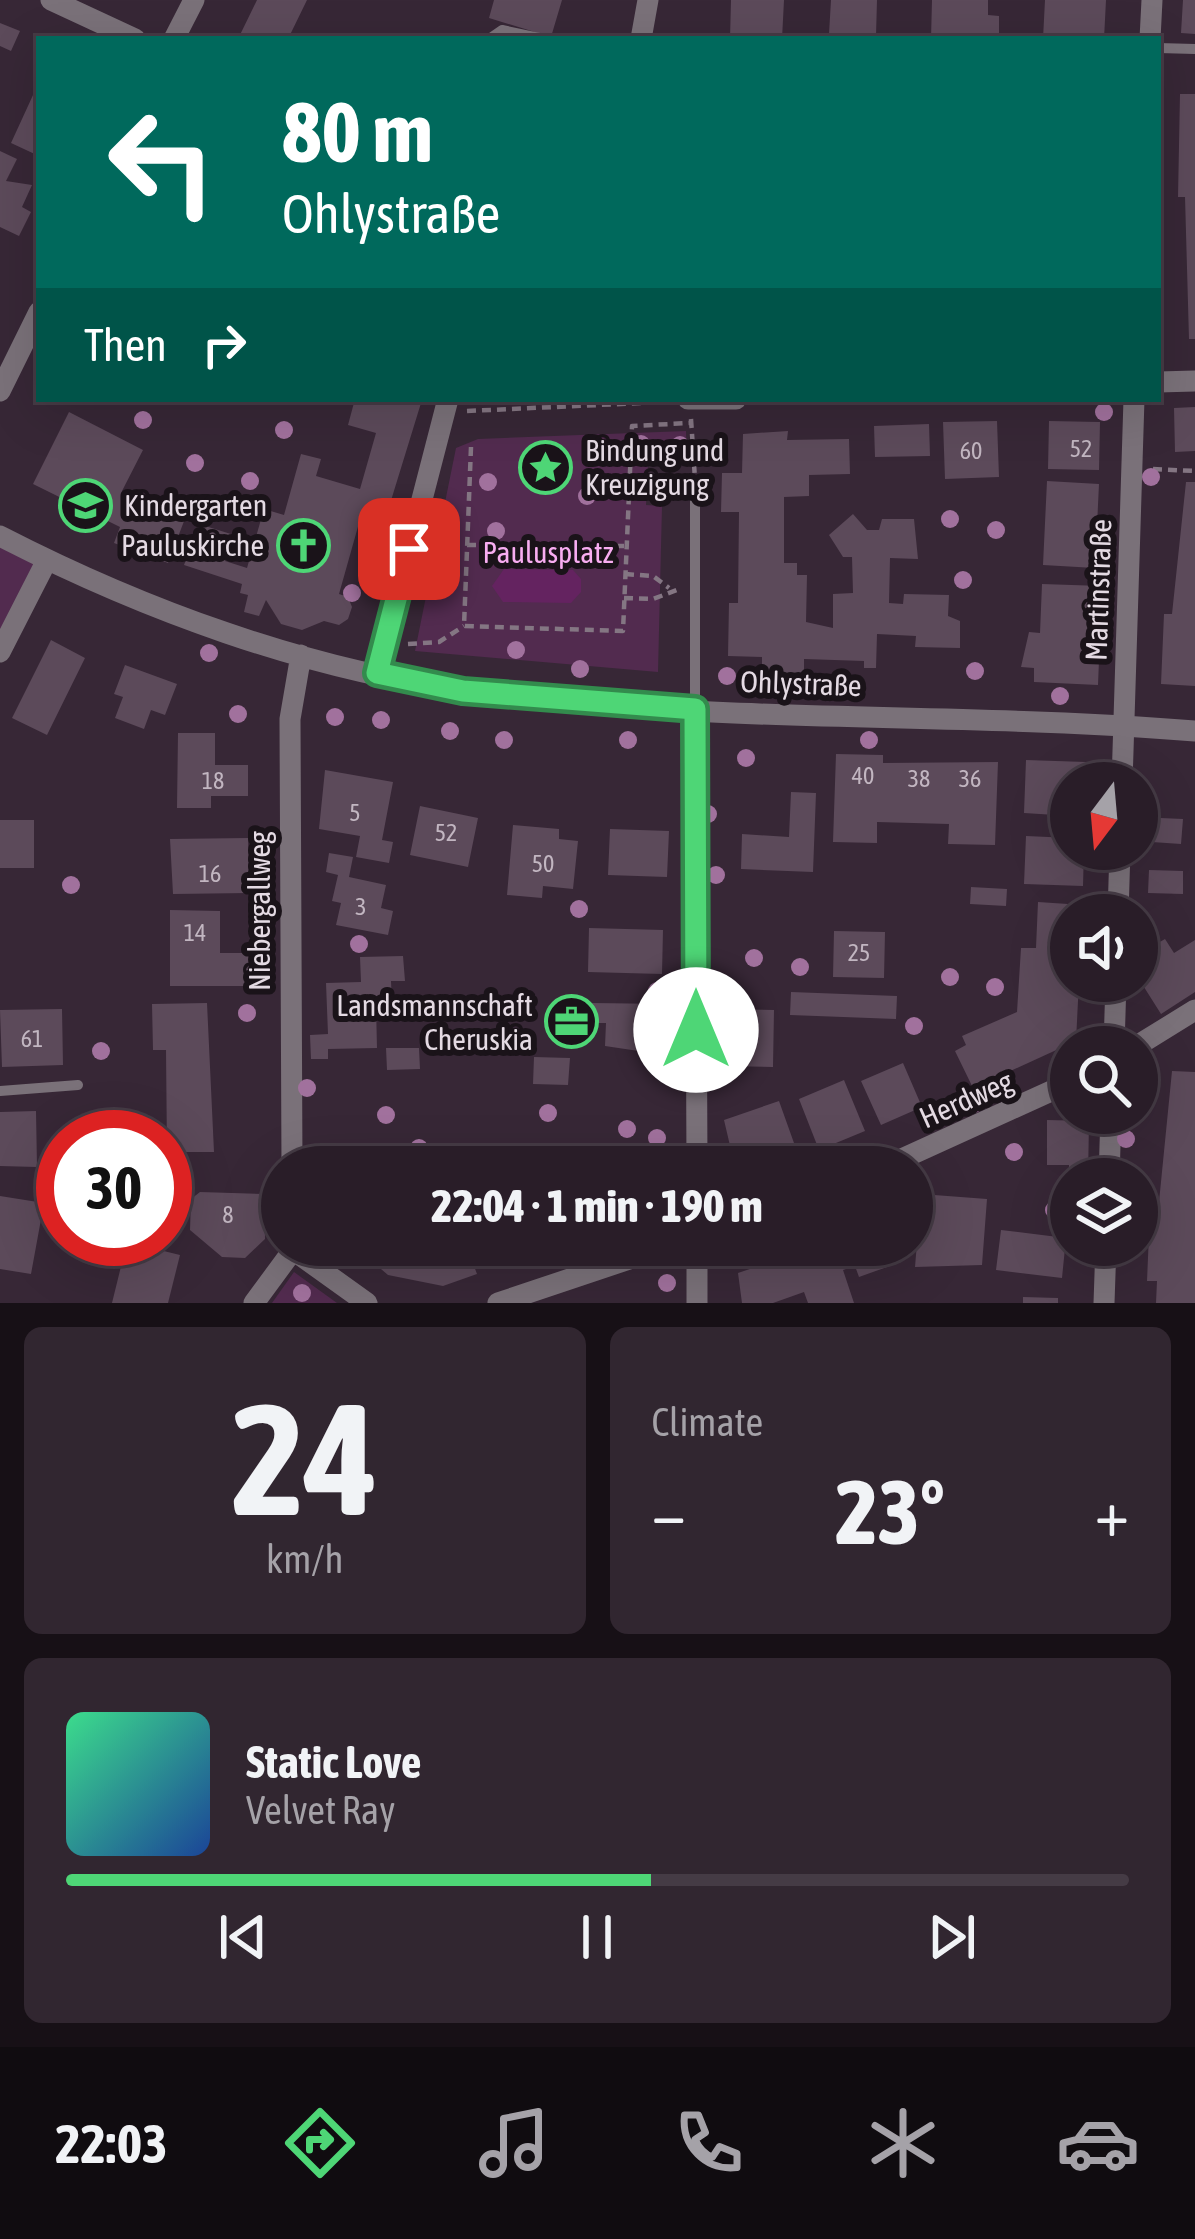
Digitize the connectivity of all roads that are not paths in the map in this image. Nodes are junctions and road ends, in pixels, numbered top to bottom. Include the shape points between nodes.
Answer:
1 (51, 0) edge
2 (194, 0) edge
3 (648, 0) edge
4 (1152, 0) edge
5 (129, 36) edge
6 (176, 36) edge
7 (493, 36) edge
8 (530, 36) edge
9 (642, 36) edge
10 (1150, 36) edge
11 (1161, 48) edge
12 (1195, 49) edge
13 (36, 318) edge
14 (1195, 381) edge
15 (1161, 382) edge
16 (0, 391) edge
17 (720, 402) edge
18 (1134, 402) edge
19 (447, 405) edge
20 (689, 408) edge
21 (695, 497) road end
22 (0, 536) edge
23 (47, 560) junction
24 (0, 652) edge
25 (301, 655) junction
26 (377, 673) junction
27 (695, 709) junction
28 (1124, 725) junction
29 (1195, 731) edge
30 (1123, 762) edge
31 (1195, 1010) edge
32 (1158, 1033) edge
33 (78, 1085) dead end
34 (0, 1091) edge
35 (1050, 1092) edge
36 (292, 1146) edge
37 (697, 1146) edge
38 (930, 1146) edge
39 (280, 1266) edge
40 (317, 1266) edge
41 (608, 1266) edge
42 (697, 1266) edge
43 (1105, 1266) edge
44 (254, 1303) edge
45 (367, 1303) edge
46 (498, 1303) edge
47 (698, 1303) edge
48 (1104, 1303) edge

1 - 5 street
2 - 6 street
3 - 9 street
4 - 10 street
7 - 8 lane
11 - 12 lane
13 - 16 street
14 - 15 street
17 - 20 street
18 - 28 street, Martinstraße
19 - 26 street
21 - 27 lane
22 - 23 street, Ohlystraße
23 - 24 street
23 - 25 street, Ohlystraße
25 - 26 street, Ohlystraße
25 - 36 street, Niebergallweg via 290,719
26 - 27 street, Ohlystraße via 486,693
27 - 28 street, Ohlystraße
27 - 37 street
28 - 29 street, Ohlystraße
28 - 30 street, Martinstraße
31 - 32 street
33 - 34 lane
35 - 38 street, Herdweg
39 - 44 street
40 - 45 street
41 - 46 street
42 - 47 street
43 - 48 street

